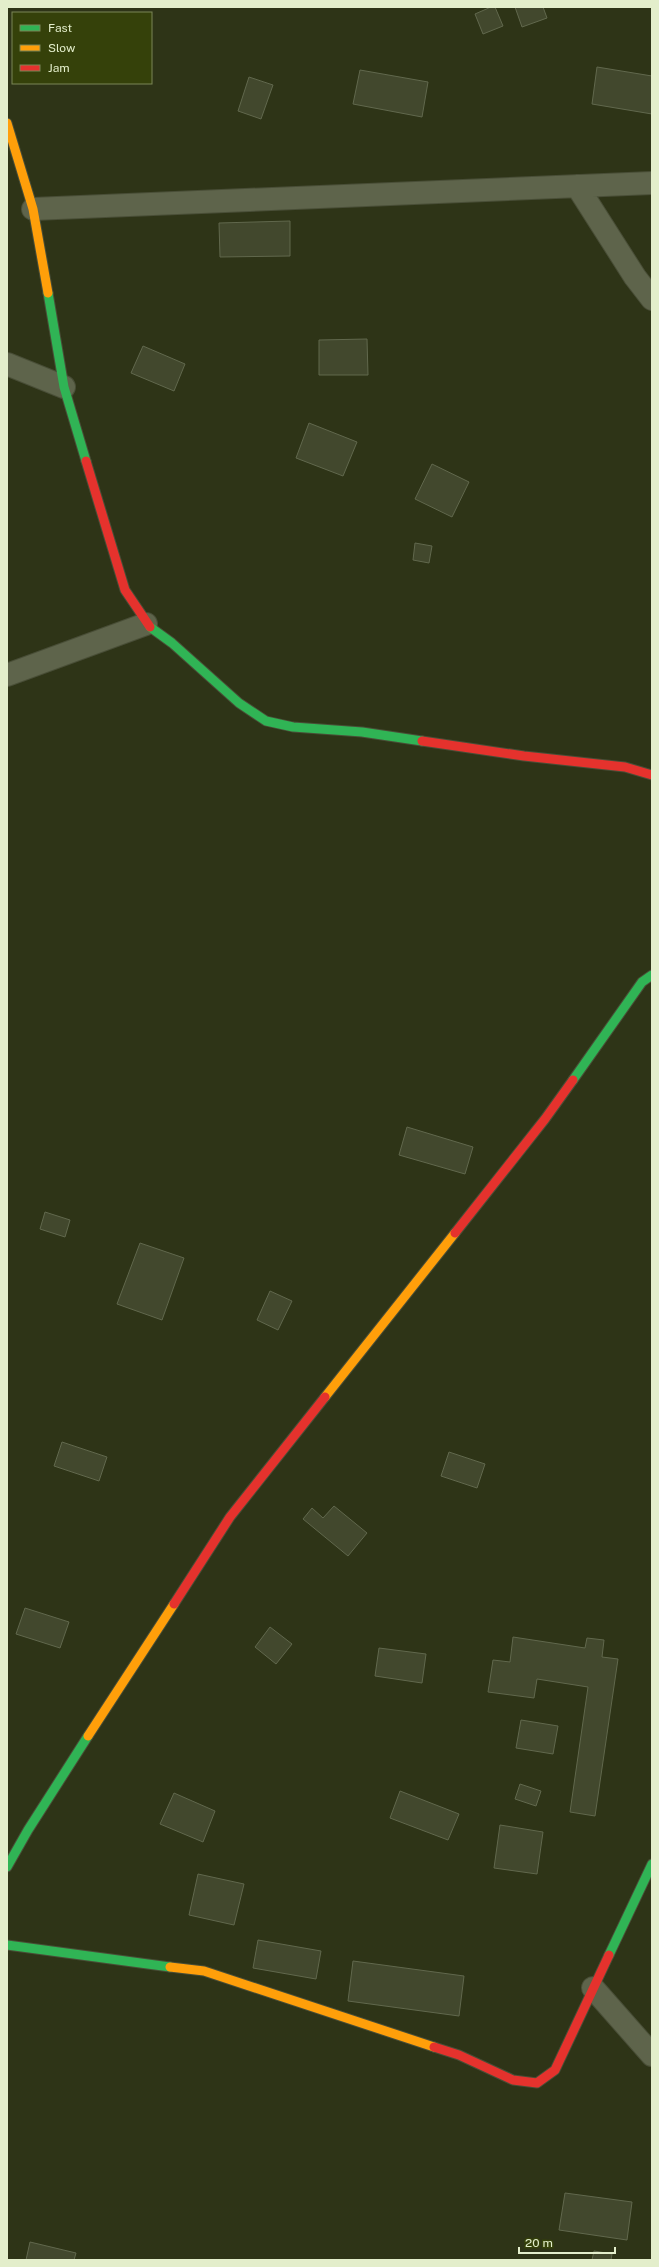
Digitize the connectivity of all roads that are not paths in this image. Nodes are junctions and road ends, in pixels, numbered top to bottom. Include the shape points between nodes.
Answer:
1 (7, 123) edge
2 (652, 183) edge
3 (577, 186) junction
4 (33, 209) junction
5 (652, 299) edge
6 (7, 364) edge
7 (64, 387) junction
8 (146, 624) junction
9 (7, 675) edge
10 (652, 775) edge
11 (652, 974) edge
12 (652, 1864) edge
13 (7, 1867) edge
14 (7, 1945) edge
15 (593, 1988) junction
16 (652, 2055) edge

1 - 4 street
2 - 3 street
3 - 4 street
3 - 5 street
4 - 7 street
6 - 7 street
7 - 8 street via 125,590
8 - 9 street
8 - 10 street via 172,643 239,703 266,721 293,727 362,732 532,757 625,767
11 - 13 street via 642,982 545,1119 230,1517 28,1830
12 - 15 street
14 - 15 street via 204,1971 459,2055 513,2080 536,2083 554,2070
15 - 16 street

